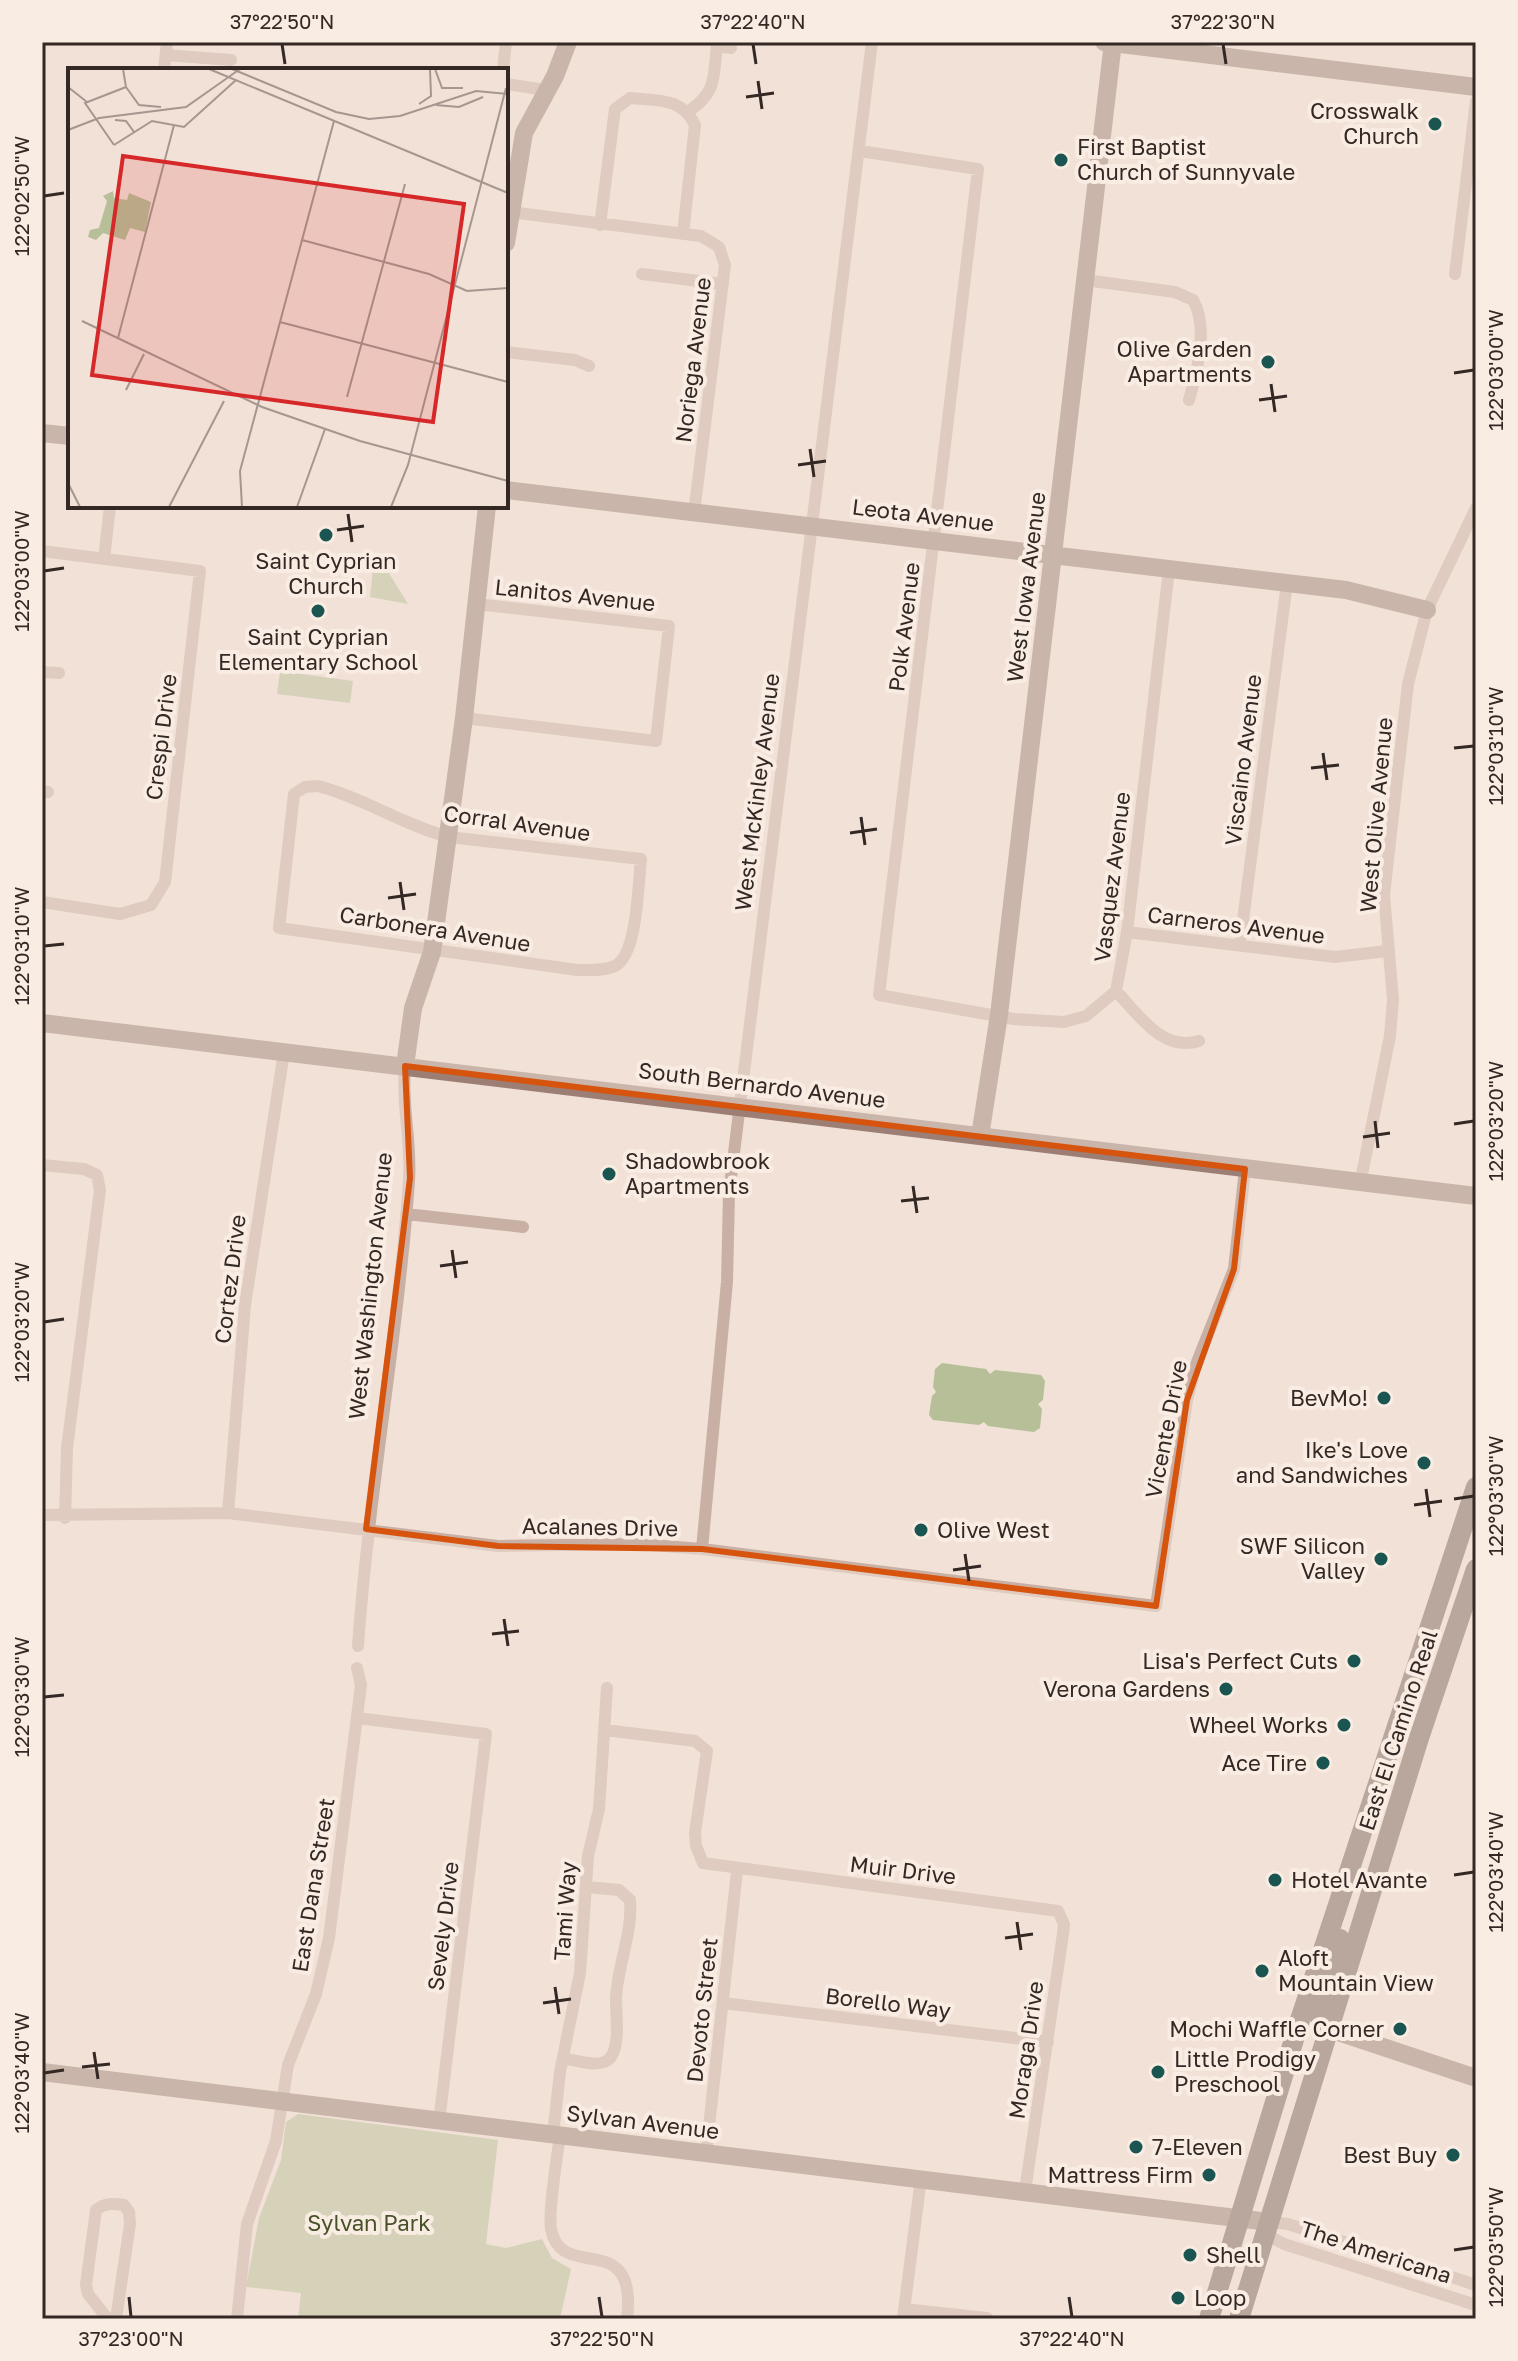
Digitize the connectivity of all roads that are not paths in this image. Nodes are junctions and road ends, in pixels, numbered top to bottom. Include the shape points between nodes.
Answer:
1 (506, 42) edge
2 (568, 42) edge
3 (872, 42) edge
4 (1110, 42) edge
5 (731, 48) dead end
6 (167, 49) edge
7 (1232, 50) edge
8 (231, 60) dead end
9 (503, 68) edge
10 (508, 84) edge
11 (1476, 87) edge
12 (546, 90) junction
13 (1476, 101) edge
14 (689, 111) junction
15 (860, 151) junction
16 (510, 212) junction
17 (600, 225) junction
18 (508, 228) edge
19 (686, 234) junction
20 (642, 274) dead end
21 (1455, 274) dead end
22 (1085, 280) junction
23 (723, 284) junction
24 (508, 352) edge
25 (589, 366) dead end
26 (1189, 400) dead end
27 (42, 433) edge
28 (68, 436) edge
29 (508, 490) edge
30 (110, 508) edge
31 (487, 508) edge
32 (1476, 508) edge
33 (694, 513) junction
34 (813, 527) junction
35 (935, 541) junction
36 (42, 551) edge
37 (1054, 555) junction
38 (104, 559) junction
39 (1169, 569) junction
40 (1287, 583) junction
41 (477, 604) junction
42 (1427, 610) junction
43 (42, 672) edge
44 (59, 673) dead end
45 (464, 718) junction
46 (449, 837) junction
47 (641, 859) joint
48 (42, 902) edge
49 (279, 928) joint
50 (1127, 932) junction
51 (1240, 943) junction
52 (1387, 951) junction
53 (432, 952) junction
54 (1116, 991) junction
55 (879, 995) joint
56 (999, 1015) junction
57 (42, 1023) edge
58 (1199, 1041) dead end
59 (284, 1052) junction
60 (405, 1066) junction
61 (739, 1107) junction
62 (980, 1136) junction
63 (42, 1165) edge
64 (1245, 1169) junction
65 (1360, 1184) junction
66 (1476, 1196) edge
67 (406, 1214) junction
68 (523, 1227) dead end
69 (1476, 1487) edge
70 (228, 1513) junction
71 (42, 1515) edge
72 (65, 1518) junction
73 (1476, 1523) edge
74 (366, 1529) junction
75 (702, 1549) junction
76 (1476, 1569) edge
77 (1471, 1605) edge
78 (1156, 1606) joint
79 (358, 1646) dead end
80 (1420, 1652) junction
81 (357, 1668) dead end
82 (607, 1688) dead end
83 (357, 1718) junction
84 (605, 1730) junction
85 (1419, 1738) junction
86 (1351, 1860) junction
87 (737, 1871) junction
88 (587, 1887) junction
89 (1062, 1916) joint
90 (723, 2003) junction
91 (1329, 2029) junction
92 (1048, 2042) junction
93 (565, 2059) junction
94 (42, 2072) edge
95 (1476, 2078) edge
96 (281, 2103) junction
97 (439, 2122) junction
98 (557, 2136) junction
99 (706, 2154) junction
100 (921, 2178) junction
101 (1025, 2191) junction
102 (1239, 2220) junction
103 (1267, 2228) junction
104 (1476, 2285) edge
105 (1476, 2305) edge
106 (904, 2314) edge
107 (987, 2318) edge
108 (108, 2319) edge
109 (116, 2319) edge
110 (237, 2319) edge
111 (627, 2319) edge
112 (1209, 2319) edge
113 (1239, 2319) edge

1 - 9 street
2 - 12 street
3 - 15 street, West McKinley Avenue
4 - 7 street
4 - 22 street, West Iowa Avenue
5 - 14 street via 717,46 708,98
6 - 8 street
7 - 11 street
10 - 12 street
12 - 16 street via 524,133
13 - 21 street
14 - 17 street via 677,103 630,98 615,109
14 - 19 street via 695,125
15 - 34 street, West McKinley Avenue
15 - 35 street, Polk Avenue via 978,169
16 - 17 street
16 - 18 street
17 - 19 street
19 - 23 street, Noriega Avenue via 710,239 719,247 725,265
20 - 23 street
22 - 26 street via 1175,292 1193,300 1201,320
22 - 37 street, West Iowa Avenue
23 - 33 street, Noriega Avenue
24 - 25 street
27 - 28 street
29 - 33 street, Leota Avenue
30 - 38 street
31 - 41 street, West Washington Avenue
32 - 42 street, West Olive Avenue
33 - 34 street, Leota Avenue
34 - 35 street, Leota Avenue
34 - 61 street, West McKinley Avenue via 801,587
35 - 37 street, Leota Avenue
35 - 55 street, Polk Avenue
36 - 38 street
37 - 39 street, Leota Avenue
37 - 56 street, West Iowa Avenue
38 - 48 street, Crespi Drive via 200,571 165,882 151,905 120,914
39 - 40 street, Leota Avenue
39 - 50 street, Vasquez Avenue
40 - 42 street, Leota Avenue via 1346,590
40 - 51 street, Viscaino Avenue
41 - 45 street, West Washington Avenue
41 - 45 street, Lanitos Avenue via 669,626 656,741
42 - 52 street, West Olive Avenue via 1408,684 1398,762 1384,895
43 - 44 street
45 - 46 street, West Washington Avenue
46 - 47 street, Corral Avenue
46 - 49 street, Corral Avenue via 409,825 341,792 305,787 294,794
46 - 53 street, West Washington Avenue
47 - 53 street, Carbonera Avenue via 633,931 623,960 613,967 577,970
49 - 53 street, Carbonera Avenue
50 - 51 street, Carneros Avenue
50 - 54 street, Vasquez Avenue
51 - 52 street, Carneros Avenue via 1335,957
52 - 65 street, West Olive Avenue via 1393,999 1390,1036
53 - 60 street, West Washington Avenue via 413,1008
54 - 56 street, Vasquez Avenue via 1086,1016 1064,1022
54 - 58 street via 1162,1039 1184,1046
55 - 56 street, Vasquez Avenue
56 - 62 street, West Iowa Avenue
57 - 59 street, South Bernardo Avenue
59 - 60 street, South Bernardo Avenue
59 - 70 street, Cortez Drive via 245,1305
60 - 61 street, South Bernardo Avenue
60 - 67 street, West Washington Avenue via 403,1104 410,1147
61 - 62 street, South Bernardo Avenue
61 - 75 street, West McKinley Avenue
62 - 64 street, South Bernardo Avenue
63 - 72 street via 84,1169 97,1175 100,1190 67,1448
64 - 65 street, South Bernardo Avenue
64 - 78 street, Vicente Drive via 1234,1269 1187,1400
65 - 66 street, South Bernardo Avenue
67 - 68 street
67 - 74 street, West Washington Avenue
69 - 80 main road, East El Camino Real
70 - 72 street, Acalanes Drive
70 - 74 street, Acalanes Drive
71 - 72 street, Acalanes Drive
73 - 77 main road via 1458,1580
74 - 75 street, Acalanes Drive via 498,1546 639,1544
74 - 79 street, West Washington Avenue
75 - 78 street, Acalanes Drive
76 - 77 main road, East El Camino Real
77 - 85 main road, East El Camino Real
80 - 85 main road via 1428,1668 1413,1723
80 - 86 main road, East El Camino Real
81 - 83 street, East Dana Street
82 - 84 street, Tami Way
83 - 96 street, East Dana Street via 329,1938
83 - 97 street, Sevely Drive via 486,1734
84 - 87 street, Muir Drive via 703,1746 707,1751 696,1846 703,1863
84 - 88 street, Tami Way
85 - 91 main road, East El Camino Real
86 - 91 main road via 1351,1897 1319,2011
86 - 102 main road, East El Camino Real
87 - 89 street, Muir Drive via 1053,1909
87 - 90 street, Devoto Street
88 - 93 street, Tami Way
88 - 93 street via 619,1890 630,1900 617,2022 612,2056 606,2061
89 - 92 street, Moraga Drive
90 - 92 street, Borello Way
90 - 99 street, Devoto Street
91 - 95 street
91 - 103 main road, East El Camino Real
92 - 101 street, Moraga Drive
93 - 98 street, Tami Way
94 - 96 street, Sylvan Avenue
96 - 97 street, Sylvan Avenue
96 - 110 street, East Dana Street via 276,2141 247,2224
97 - 98 street, Sylvan Avenue
98 - 99 street, Sylvan Avenue
98 - 111 street, Tami Way via 551,2230 560,2247 621,2271 630,2293
99 - 100 street, Sylvan Avenue
100 - 101 street, Sylvan Avenue
100 - 106 street
101 - 102 street, Sylvan Avenue
102 - 103 street, Sylvan Avenue
102 - 112 main road, East El Camino Real
103 - 104 street, The Americana via 1288,2224
103 - 105 street, The Americana via 1284,2244
103 - 113 main road, East El Camino Real
106 - 107 street
108 - 109 street via 86,2285 90,2231 96,2210 104,2203 124,2205 129,2212

